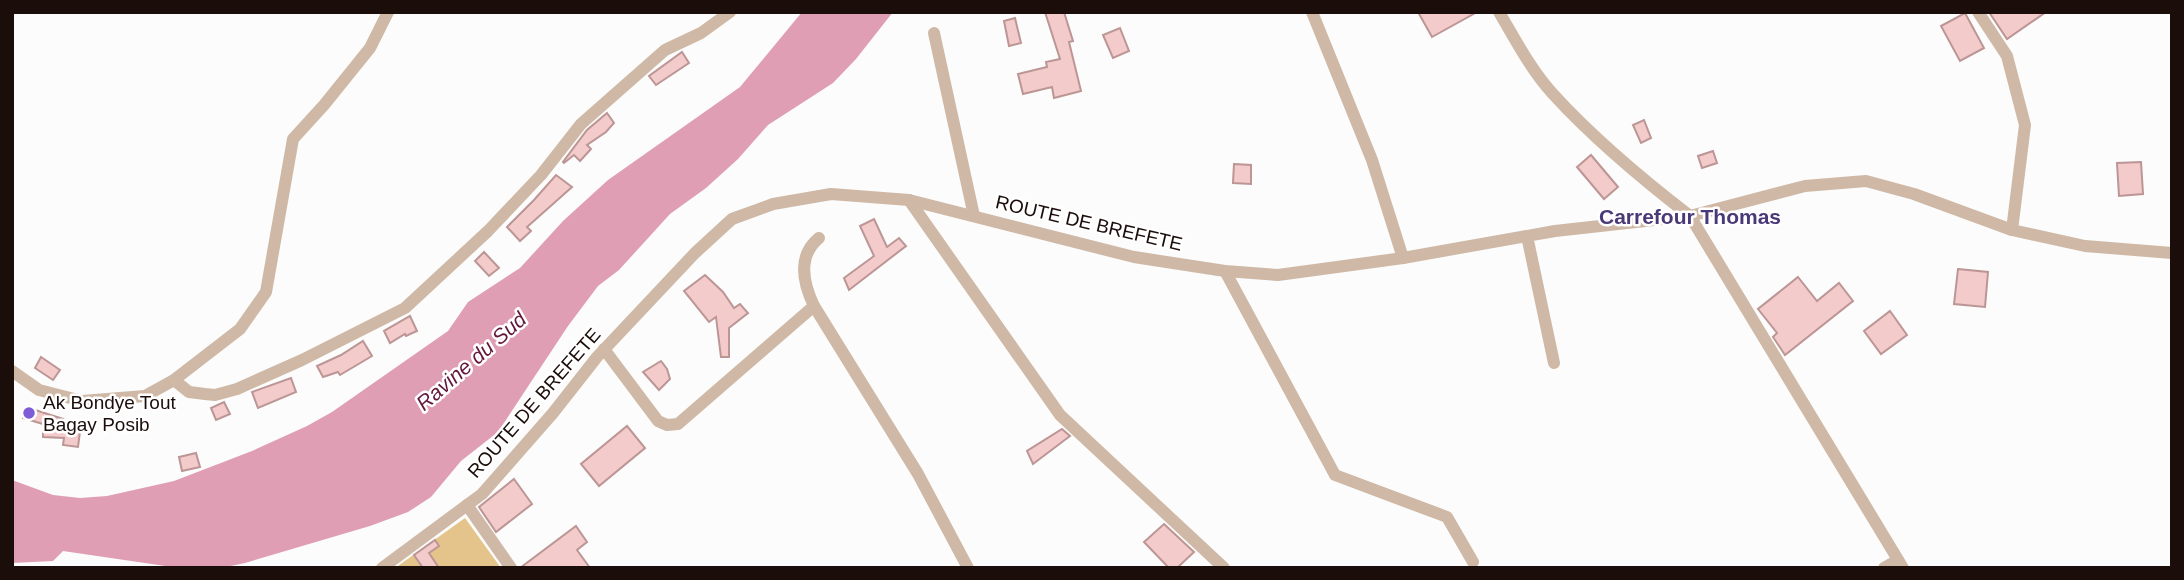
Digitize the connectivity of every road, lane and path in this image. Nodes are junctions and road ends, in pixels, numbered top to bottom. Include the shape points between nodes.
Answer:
1 (388, 12) edge
2 (730, 12) edge
3 (1312, 12) edge
4 (1499, 12) edge
5 (1978, 12) edge
6 (934, 33) dead end
7 (909, 200) junction
8 (974, 216) junction
9 (1690, 216) junction
10 (2012, 230) junction
11 (1527, 236) junction
12 (818, 238) dead end
13 (2172, 253) edge
14 (1403, 258) junction
15 (1225, 271) junction
16 (814, 306) junction
17 (604, 349) junction
18 (1554, 363) dead end
19 (12, 371) edge
20 (174, 380) junction
21 (467, 505) junction
22 (1473, 562) dead end
23 (1901, 564) edge
24 (382, 568) edge
25 (511, 568) edge
26 (968, 568) edge
27 (1224, 568) edge
28 (1884, 568) edge

1 - 20 street via 370,48 293,139 266,292 240,329
2 - 20 street via 665,50 581,124 497,222 405,308 237,389 215,395 189,392
3 - 14 street via 1373,160
4 - 9 street via 1551,92 1640,177
5 - 10 street via 2007,57 2025,125
6 - 8 street
7 - 8 street, ROUTE DE BREFETE
7 - 17 street, ROUTE DE BREFETE via 831,194 773,204 732,219
7 - 27 street via 1060,415
8 - 15 street, ROUTE DE BREFETE via 1134,257
9 - 10 street, ROUTE DE BREFETE via 1805,186 1866,181
9 - 11 street, ROUTE DE BREFETE
9 - 23 street
10 - 13 street, ROUTE DE BREFETE via 2085,246
11 - 14 street, ROUTE DE BREFETE
11 - 18 street
12 - 16 street via 811,244 803,275
14 - 15 street, ROUTE DE BREFETE via 1278,275
15 - 22 street via 1335,475 1447,517
16 - 17 street via 678,424 658,421
16 - 26 street via 918,474
17 - 21 street, ROUTE DE BREFETE via 553,414
19 - 20 street via 39,390 82,401 145,396
21 - 24 street, ROUTE DE BREFETE
21 - 25 street
23 - 28 street

